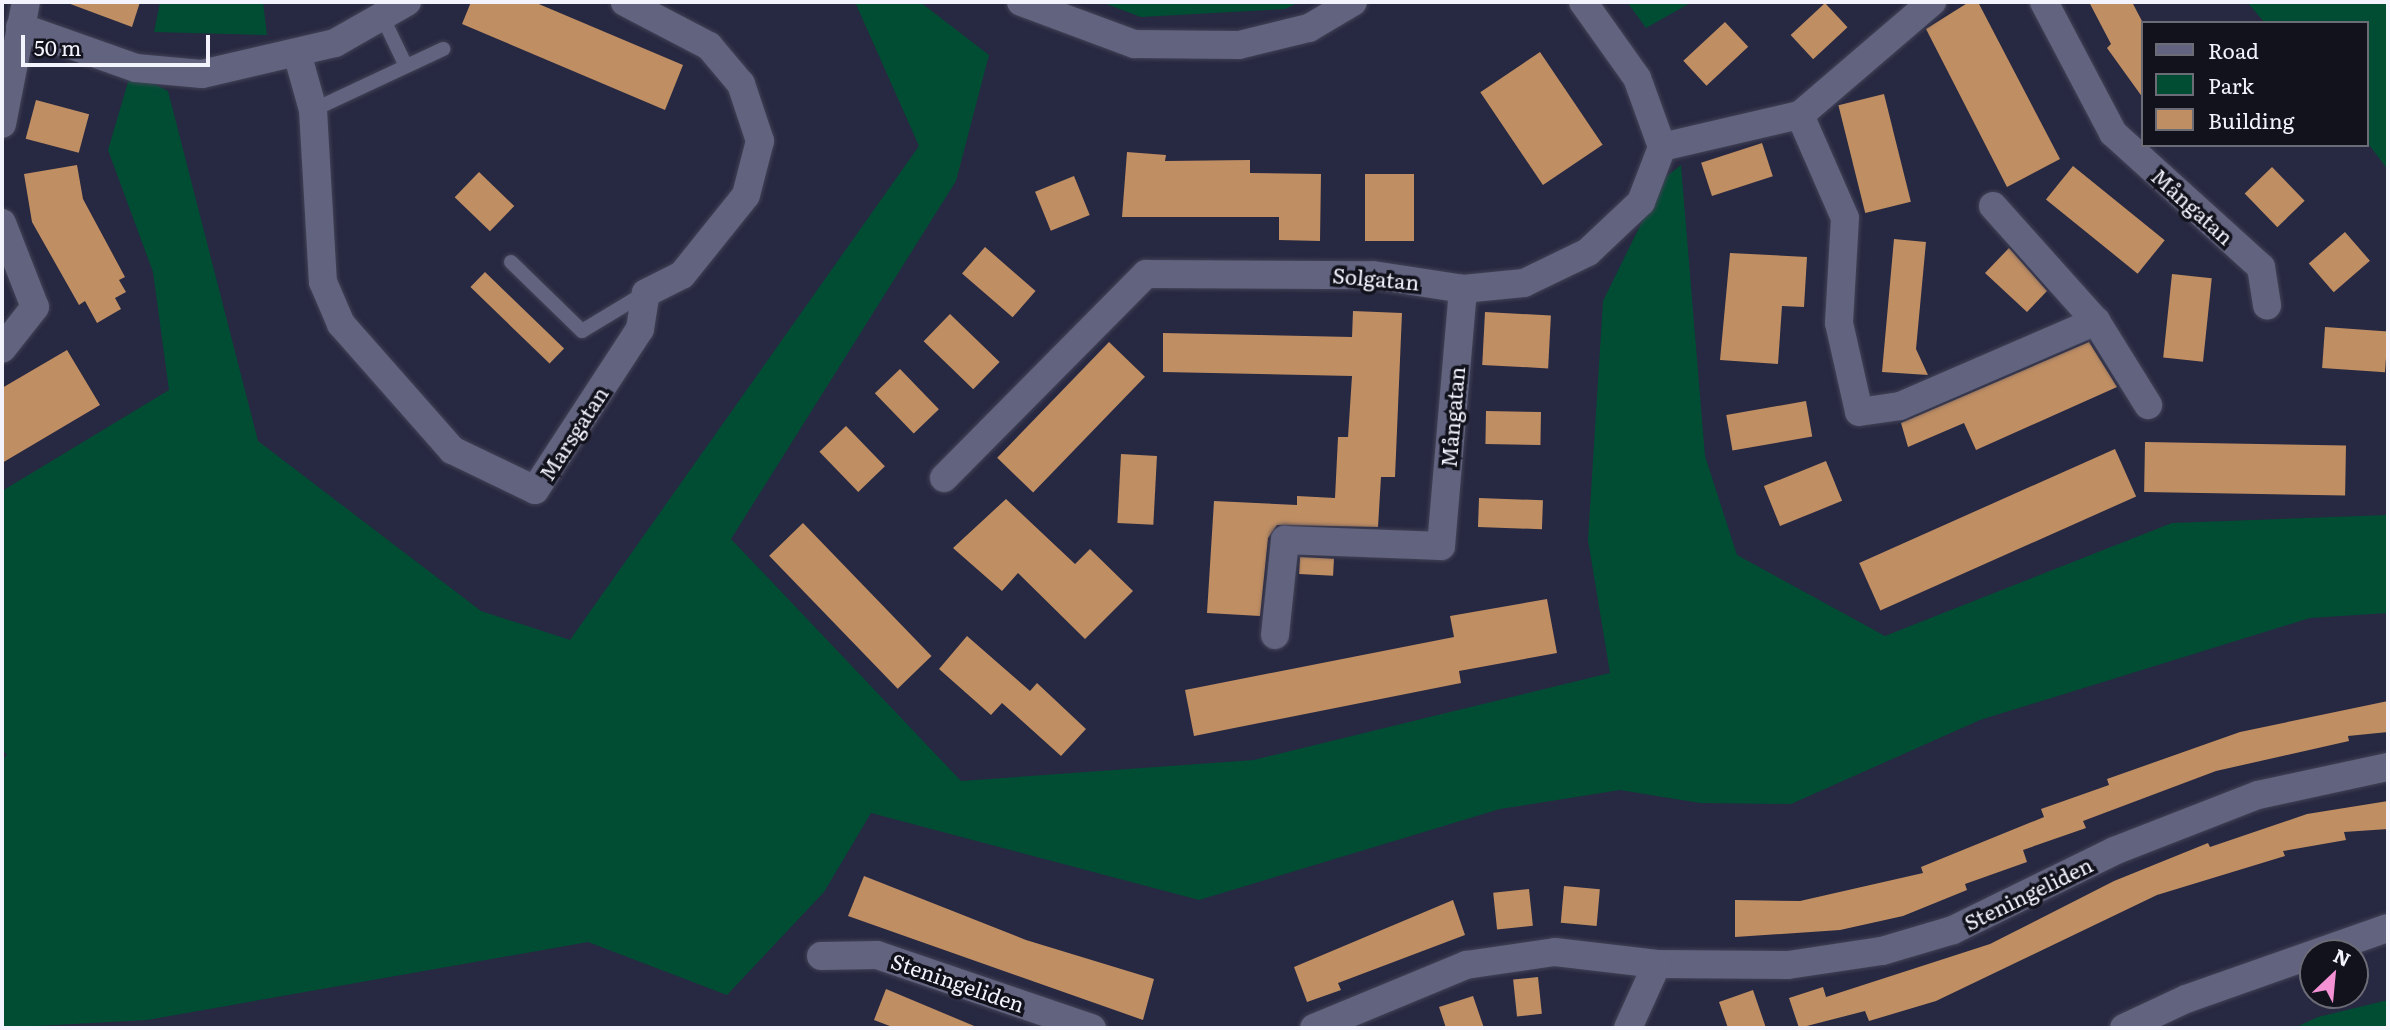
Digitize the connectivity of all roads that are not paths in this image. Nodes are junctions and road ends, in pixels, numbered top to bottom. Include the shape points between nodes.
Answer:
1 (407, 2) edge
2 (625, 2) edge
3 (1021, 2) edge
4 (1353, 2) edge
5 (1583, 2) edge
6 (1932, 2) edge
7 (2044, 2) edge
8 (23, 14) edge
9 (382, 16) junction
10 (443, 49) dead end
11 (297, 53) junction
12 (406, 66) junction
13 (313, 110) junction
14 (1800, 115) junction
15 (2, 124) edge
16 (1662, 147) junction
17 (1993, 206) dead end
18 (2, 223) edge
19 (511, 262) dead end
20 (1463, 289) junction
21 (646, 293) junction
22 (2267, 306) dead end
23 (2096, 321) junction
24 (2, 349) edge
25 (2148, 405) dead end
26 (944, 478) dead end
27 (1275, 635) dead end
28 (2388, 766) edge
29 (2388, 928) edge
30 (821, 956) dead end
31 (1657, 964) junction
32 (1092, 1028) edge
33 (1314, 1028) edge
34 (1628, 1028) edge
35 (2124, 1028) edge

1 - 9 street
2 - 21 street via 709,46 741,84 760,141 746,195 711,247 682,275
3 - 4 street via 1134,44 1239,45 1309,28
5 - 16 street via 1637,78
6 - 14 street
7 - 22 street, Mångatan via 2113,133 2261,267
8 - 11 street via 136,68 202,74
8 - 15 street
9 - 11 street via 335,43
9 - 12 lane
10 - 12 lane
11 - 13 street, Marsgatan
12 - 13 lane
13 - 21 street, Marsgatan via 323,282 341,324 363,355 452,450 535,490 640,329
14 - 16 street
14 - 23 street via 1845,218 1839,323 1859,412 1900,406
16 - 20 street, Solgatan via 1641,202 1588,252 1524,283
17 - 23 street
18 - 24 street via 35,307
19 - 21 lane via 582,331
20 - 26 street, Solgatan via 1373,275 1146,274
20 - 27 street, Mångatan via 1441,546 1285,540
23 - 25 street
28 - 31 street, Steningeliden via 2258,795 2114,851 1953,930 1882,951 1788,965
29 - 35 street via 2186,999
30 - 32 street, Steningeliden via 877,955
31 - 33 street, Steningeliden via 1555,952 1466,965
31 - 34 street

